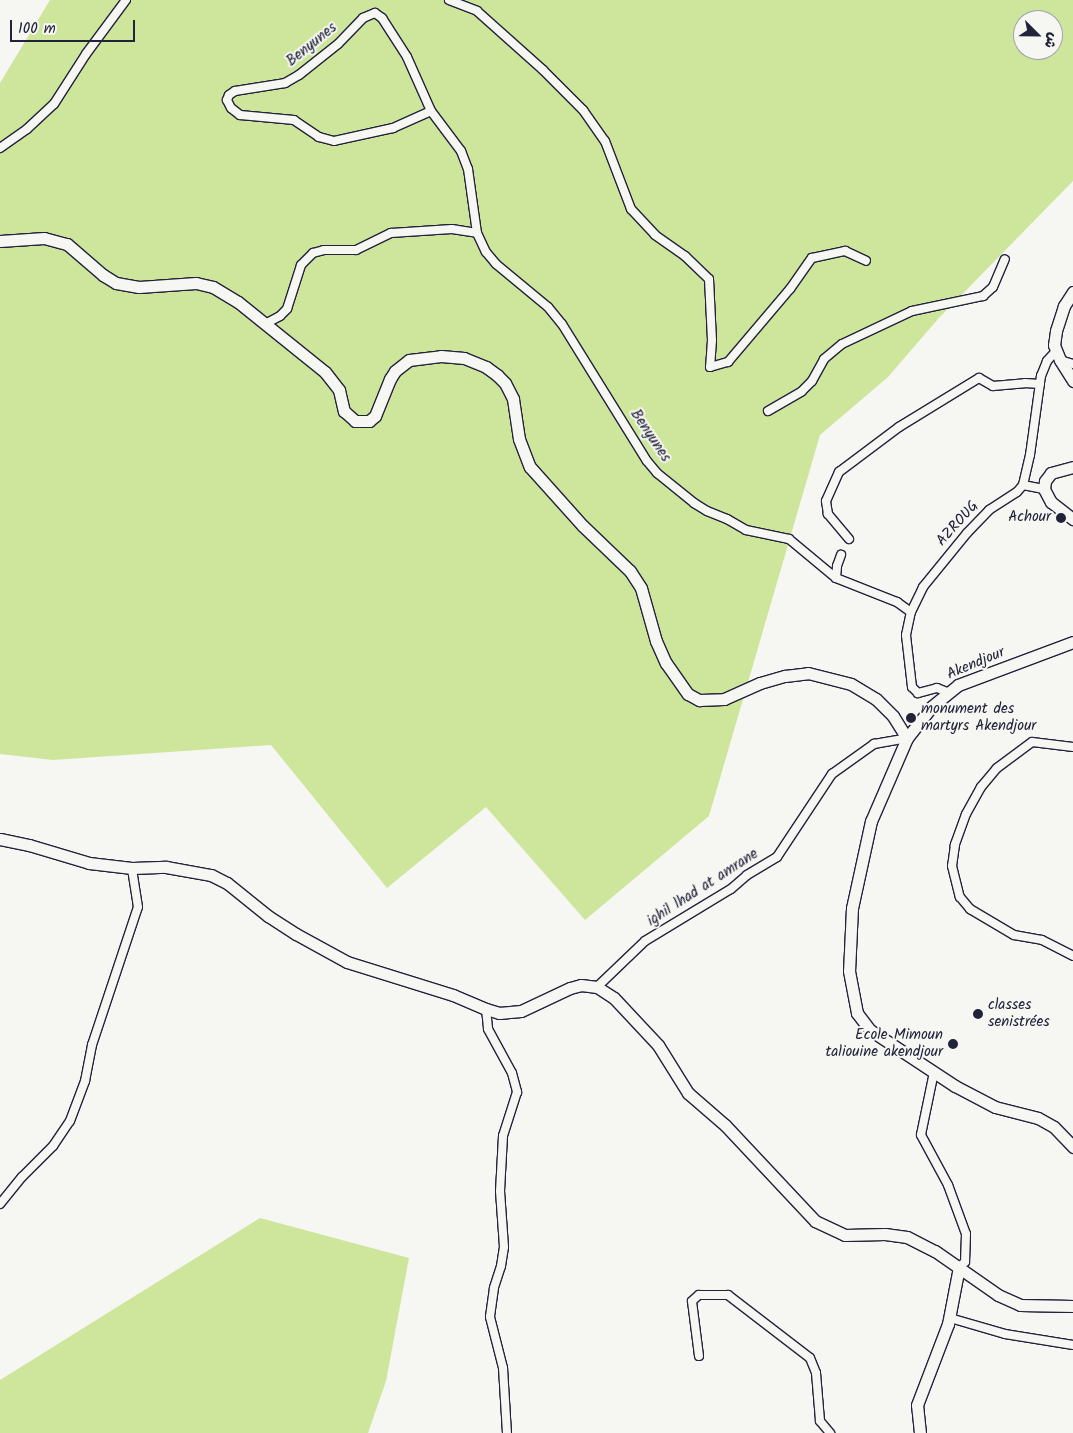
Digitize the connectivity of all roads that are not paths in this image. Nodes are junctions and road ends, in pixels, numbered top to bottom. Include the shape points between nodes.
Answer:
1 (126, 0) edge
2 (449, 0) edge
3 (431, 111) junction
4 (0, 148) edge
5 (477, 233) junction
6 (0, 241) edge
7 (1005, 259) dead end
8 (866, 261) dead end
9 (1073, 292) edge
10 (265, 324) junction
11 (1058, 356) junction
12 (1073, 364) edge
13 (1073, 381) edge
14 (1040, 384) junction
15 (768, 411) dead end
16 (1073, 467) edge
17 (1023, 485) junction
18 (1044, 489) junction
19 (1073, 519) edge
20 (849, 539) dead end
21 (840, 556) dead end
22 (836, 578) junction
23 (911, 612) junction
24 (1073, 642) edge
25 (947, 692) junction
26 (907, 738) junction
27 (1073, 747) edge
28 (0, 839) edge
29 (132, 868) junction
30 (1073, 956) edge
31 (597, 987) junction
32 (486, 1009) junction
33 (934, 1072) junction
34 (1073, 1147) edge
35 (0, 1204) edge
36 (958, 1267) junction
37 (1073, 1306) edge
38 (950, 1318) junction
39 (1073, 1345) edge
40 (699, 1356) dead end
41 (508, 1433) edge
42 (830, 1433) edge
43 (920, 1433) edge

1 - 4 street via 54,104 28,129
2 - 8 street via 477,11 583,110 605,141 631,209 709,280 710,367 728,362 812,258 845,251
3 - 3 street, Benyunes via 407,57 382,18 375,13 363,18 338,44 299,75 285,83 234,91 227,100 240,115 294,120 319,137 334,141 394,128
3 - 5 street, Benyunes via 460,151 468,168
5 - 10 street via 452,229 391,233 356,250 313,253 301,265 287,309
5 - 22 street, Benyunes via 496,264 532,291 562,324 647,462 657,473 694,503 738,527 789,539
6 - 10 main road via 44,238 67,244 116,284 139,287 196,283 213,287
7 - 15 street via 993,287 983,296 912,311 842,344 824,359 812,381 802,391
9 - 11 main road via 1064,306 1056,332
10 - 26 main road via 325,372 338,390 344,411 362,423 375,416 390,379 409,360 442,356 464,358 486,367 505,383 513,399 519,439 530,467 576,519 630,571 641,588 656,641 666,663 688,694 699,700 717,700 785,676 808,673 825,676 851,684 876,699 893,716
11 - 12 street
11 - 13 main road
11 - 14 street via 1044,365
14 - 17 street
14 - 20 street via 993,386 979,378 899,427 839,472 826,501 828,514
16 - 18 main road via 1050,473
17 - 18 street
17 - 23 street, AZROUG via 989,510 967,533 923,586
18 - 19 main road via 1051,502
21 - 22 street
22 - 23 street, Benyunes via 897,602
23 - 25 street, AZROUG via 906,635 912,686 918,693 938,688
24 - 25 main road, Akendjour via 970,680
25 - 26 main road, Akendjour
26 - 31 street, ighil lhad at amrane via 874,744 832,774 777,857 645,941
26 - 33 main road, Akendjour via 871,821 852,908 849,971 857,1014 862,1022 886,1042
27 - 30 street via 1032,742 998,768 981,787 966,814 955,845 952,866 963,902 980,916 1014,935 1042,940
28 - 29 main road via 29,844 88,863
29 - 32 main road via 166,867 210,875 227,883 296,934 347,962
29 - 35 street via 138,907 70,1121 53,1146
31 - 32 main road via 581,985 570,988 521,1011
31 - 36 main road via 614,998 658,1045 688,1093 725,1125 815,1221 845,1235 886,1234 907,1238
32 - 41 street via 488,1029 512,1072 517,1092 503,1136 500,1191 504,1247 490,1317 503,1368
33 - 34 main road, Akendjour via 994,1107 1038,1118 1054,1127
33 - 36 street via 921,1135 948,1185 966,1234 965,1262
36 - 37 main road via 998,1295 1020,1305
36 - 38 main road
38 - 39 street via 1005,1334
38 - 43 main road via 917,1405
40 - 42 street via 692,1301 699,1295 728,1295 810,1358 816,1373 820,1421

